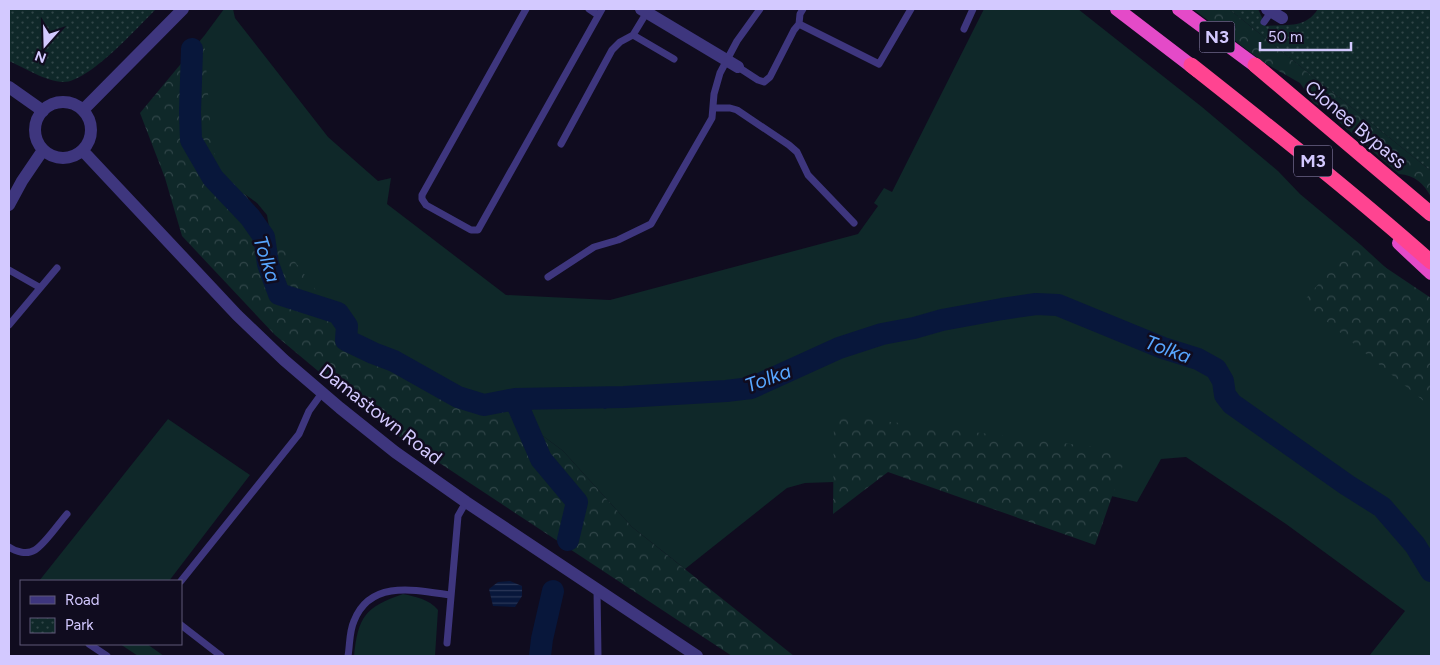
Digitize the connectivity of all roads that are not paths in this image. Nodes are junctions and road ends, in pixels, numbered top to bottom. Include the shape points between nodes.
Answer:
1 (184, 9) edge
2 (526, 9) edge
3 (589, 9) edge
4 (760, 9) edge
5 (804, 9) edge
6 (910, 9) edge
7 (973, 9) edge
8 (1117, 9) edge
9 (1179, 9) edge
10 (644, 11) edge
11 (600, 12) edge
12 (800, 24) junction
13 (964, 29) dead end
14 (633, 35) junction
15 (674, 59) dead end
16 (726, 59) junction
17 (1190, 64) junction
18 (1255, 65) junction
19 (738, 66) joint
20 (9, 87) edge
21 (713, 108) junction
22 (83, 110) junction
23 (43, 111) junction
24 (561, 144) dead end
25 (43, 150) junction
26 (82, 152) junction
27 (1431, 204) edge
28 (9, 205) edge
29 (1431, 214) edge
30 (854, 223) dead end
31 (1431, 262) edge
32 (56, 268) dead end
33 (9, 270) edge
34 (1431, 273) edge
35 (548, 277) dead end
36 (39, 287) junction
37 (9, 325) edge
38 (322, 392) junction
39 (466, 502) junction
40 (67, 514) dead end
41 (9, 547) edge
42 (182, 580) edge
43 (597, 590) junction
44 (450, 594) junction
45 (182, 626) edge
46 (447, 643) dead end
47 (90, 645) edge
48 (107, 656) edge
49 (221, 656) edge
50 (348, 656) edge
51 (598, 656) edge
52 (696, 656) edge

1 - 22 street
2 - 11 lane via 422,195 426,205 471,230 478,230
3 - 11 lane
4 - 16 lane
5 - 12 lane via 800,14
6 - 12 lane via 879,64
7 - 13 lane
8 - 17 highway, N3
9 - 18 highway, N3
10 - 14 lane
10 - 16 street
12 - 19 lane via 764,82
14 - 15 lane
14 - 24 lane via 612,50
16 - 19 street
16 - 21 lane via 714,94
17 - 31 highway, M3 via 1280,134
17 - 34 highway
18 - 27 highway via 1318,110
18 - 29 highway, Clonee Bypass / M3
20 - 23 street
21 - 30 lane via 737,110 789,145 801,158 808,175
21 - 35 lane via 712,118 651,224 594,248
22 - 23 street via 70,102 59,102
22 - 26 street via 92,130
23 - 25 street via 36,121 35,132
25 - 26 street via 56,158 67,159
25 - 28 street
26 - 38 street, Damastown Road via 237,315
32 - 36 lane
33 - 36 lane
36 - 37 lane
38 - 39 street, Damastown Road via 395,452
38 - 42 lane via 309,410 299,434
39 - 43 street, Damastown Road
39 - 44 lane via 458,516
40 - 41 lane via 34,550 24,553
43 - 51 lane
43 - 52 street, Damastown Road
44 - 46 lane
44 - 50 lane via 405,589 378,595 365,605 354,621
45 - 49 lane
47 - 48 lane

